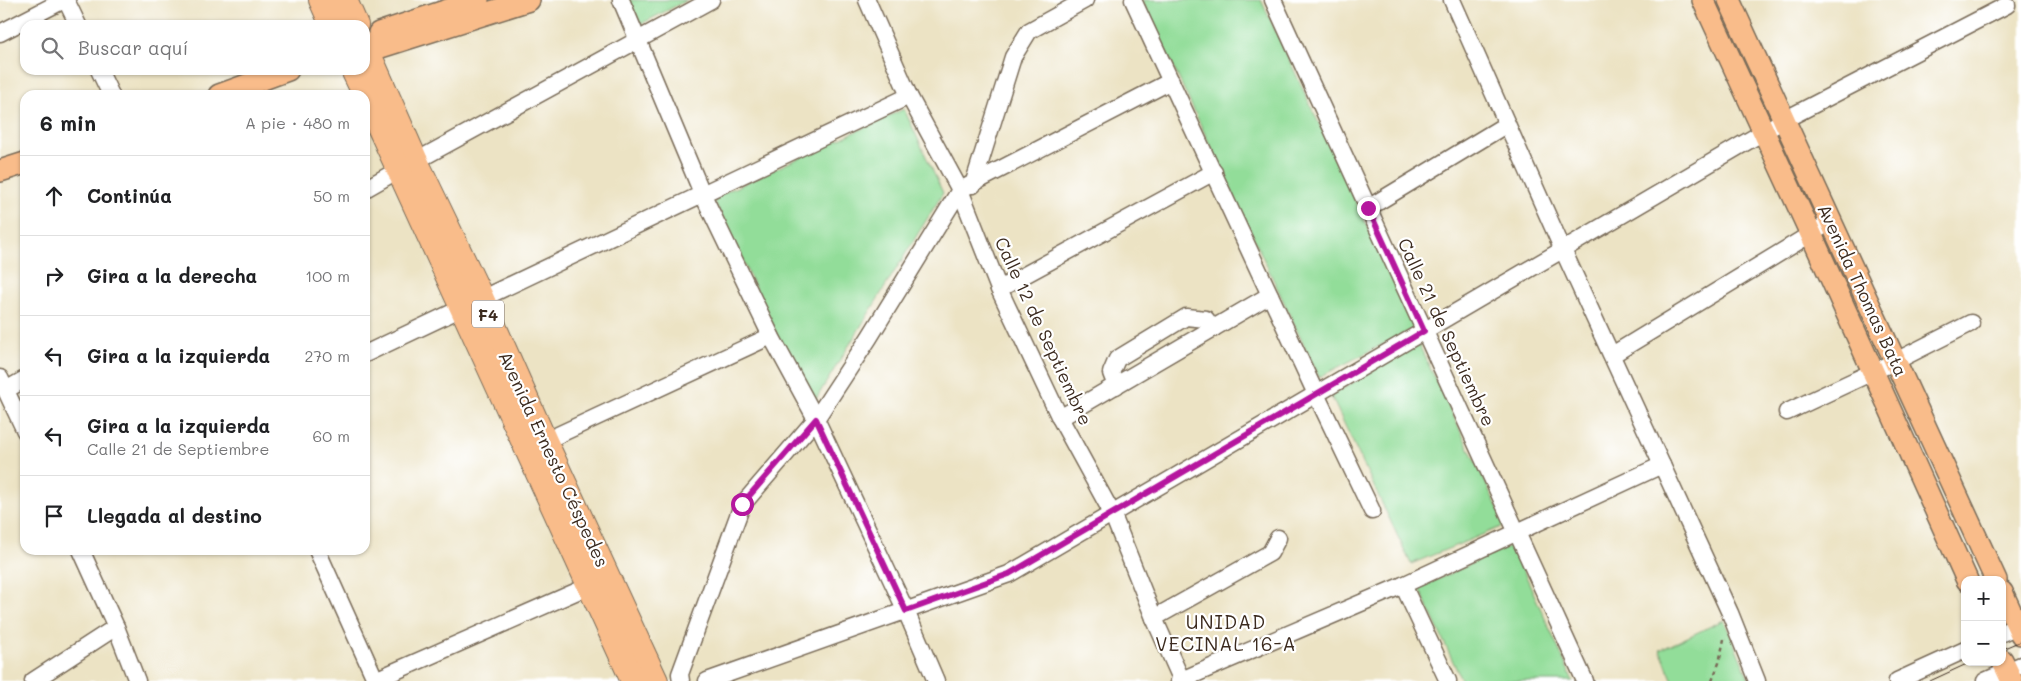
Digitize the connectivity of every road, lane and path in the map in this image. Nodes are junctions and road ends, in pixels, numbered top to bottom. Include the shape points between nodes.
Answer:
1 (65, 0) edge
2 (321, 0) edge
3 (345, 0) edge
4 (478, 0) edge
5 (529, 0) edge
6 (621, 0) edge
7 (711, 0) edge
8 (867, 0) edge
9 (1085, 0) edge
10 (1134, 0) edge
11 (1272, 0) edge
12 (1452, 0) edge
13 (1703, 0) edge
14 (1729, 0) edge
15 (2006, 5) dead end
16 (26, 20) edge
17 (75, 20) edge
18 (330, 20) edge
19 (354, 20) edge
20 (20, 23) edge
21 (0, 33) edge
22 (638, 39) junction
23 (370, 44) edge
24 (370, 45) edge
25 (370, 57) edge
26 (101, 75) edge
27 (274, 75) edge
28 (355, 75) edge
29 (1171, 81) junction
30 (109, 90) edge
31 (232, 90) edge
32 (362, 90) edge
33 (909, 96) junction
34 (370, 104) edge
35 (1784, 120) junction
36 (1507, 124) junction
37 (1763, 132) junction
38 (20, 165) edge
39 (408, 165) junction
40 (0, 171) edge
41 (1214, 172) junction
42 (370, 186) edge
43 (967, 187) junction
44 (702, 194) junction
45 (1368, 208) junction
46 (1832, 221) junction
47 (1811, 234) junction
48 (1563, 250) junction
49 (999, 289) junction
50 (1270, 295) junction
51 (472, 304) junction
52 (1971, 322) dead end
53 (1213, 329) junction
54 (1424, 331) junction
55 (771, 336) junction
56 (370, 352) edge
57 (1612, 355) junction
58 (1896, 361) junction
59 (1874, 372) junction
60 (20, 380) edge
61 (3, 384) edge
62 (1116, 386) junction
63 (1316, 394) junction
64 (1787, 412) dead end
65 (1060, 418) junction
66 (816, 419) junction
67 (20, 420) edge
68 (544, 441) junction
69 (1662, 465) junction
70 (1372, 511) dead end
71 (1112, 513) junction
72 (1517, 531) junction
73 (1278, 538) dead end
74 (83, 555) edge
75 (319, 555) edge
76 (1965, 576) edge
77 (1994, 576) edge
78 (599, 581) junction
79 (1403, 585) junction
80 (2006, 603) edge
81 (906, 611) junction
82 (1730, 613) junction
83 (1154, 618) junction
84 (116, 627) junction
85 (2015, 629) edge
86 (1961, 652) edge
87 (2010, 669) edge
88 (33, 681) edge
89 (137, 681) edge
90 (375, 681) edge
91 (633, 681) edge
92 (656, 681) edge
93 (681, 681) edge
94 (707, 681) edge
95 (936, 681) edge
96 (1181, 681) edge
97 (1448, 681) edge
98 (1585, 681) edge
99 (1712, 681) edge
100 (1757, 681) edge
101 (1897, 681) edge
102 (1984, 681) edge

1 - 16 street
1 - 17 street
2 - 18 highway
3 - 19 highway
4 - 23 main road
5 - 24 main road
6 - 22 street
7 - 22 street
8 - 33 street, Calle 12 de Septiembre
9 - 43 street via 1029,31 1013,57
10 - 29 street
11 - 45 street, Calle 21 de Septiembre
12 - 36 street
13 - 37 main road, Avenida Thomas Bata
14 - 35 main road, Avenida Thomas Bata
15 - 35 street
20 - 21 street
22 - 39 street
22 - 44 street
25 - 39 highway, Avenida Ernesto Céspedes / F4
26 - 30 street
27 - 31 main road
28 - 32 highway, Avenida Ernesto Céspedes / F4
29 - 41 street
29 - 43 street
33 - 43 street, Calle 12 de Septiembre
33 - 44 street
34 - 39 highway, Avenida Ernesto Céspedes / F4
35 - 37 street
35 - 46 main road, Avenida Thomas Bata
36 - 45 street
36 - 48 street
37 - 47 main road, Avenida Thomas Bata
37 - 48 street
38 - 40 main road
39 - 42 street
39 - 51 highway, Avenida Ernesto Céspedes / F4
41 - 49 street
41 - 50 street
43 - 49 street, Calle 12 de Septiembre
43 - 66 street
44 - 51 street
44 - 55 street
45 - 54 street, Calle 21 de Septiembre
46 - 47 street
46 - 58 main road, Avenida Thomas Bata
47 - 57 street
47 - 59 main road, Avenida Thomas Bata
48 - 54 street
48 - 57 street
49 - 65 street, Calle 12 de Septiembre
50 - 53 street
50 - 63 street
51 - 56 street
51 - 68 highway, Avenida Ernesto Céspedes / F4
51 - 78 highway, Avenida Ernesto Céspedes / F4
52 - 58 street
53 - 62 street
53 - 62 street via 1206,319 1186,317 1117,359 1110,373
54 - 63 street
54 - 72 street, Calle 21 de Septiembre
55 - 66 street
55 - 68 street
57 - 69 street
58 - 59 street
58 - 77 main road, Avenida Thomas Bata
59 - 64 street
59 - 76 main road, Avenida Thomas Bata
60 - 61 street
61 - 67 street
62 - 65 street
63 - 70 street
63 - 71 street
65 - 71 street, Calle 12 de Septiembre
66 - 81 street
66 - 93 street via 742,504 680,674
68 - 78 highway, Avenida Ernesto Céspedes / F4
69 - 72 street
69 - 82 street
71 - 81 street via 1009,574
71 - 83 street, Calle 12 de Septiembre
72 - 79 street
72 - 98 street, Calle 21 de Septiembre
73 - 83 street via 1270,553
74 - 84 street
75 - 90 street
78 - 90 street
78 - 91 highway, Avenida Ernesto Céspedes / F4
78 - 92 highway, Avenida Ernesto Céspedes / F4
79 - 96 street
79 - 97 street
80 - 85 main road
81 - 94 street
81 - 95 street
82 - 99 path
82 - 100 street
83 - 96 street, Calle 12 de Septiembre
84 - 88 street
84 - 89 street
86 - 101 street
87 - 102 street

